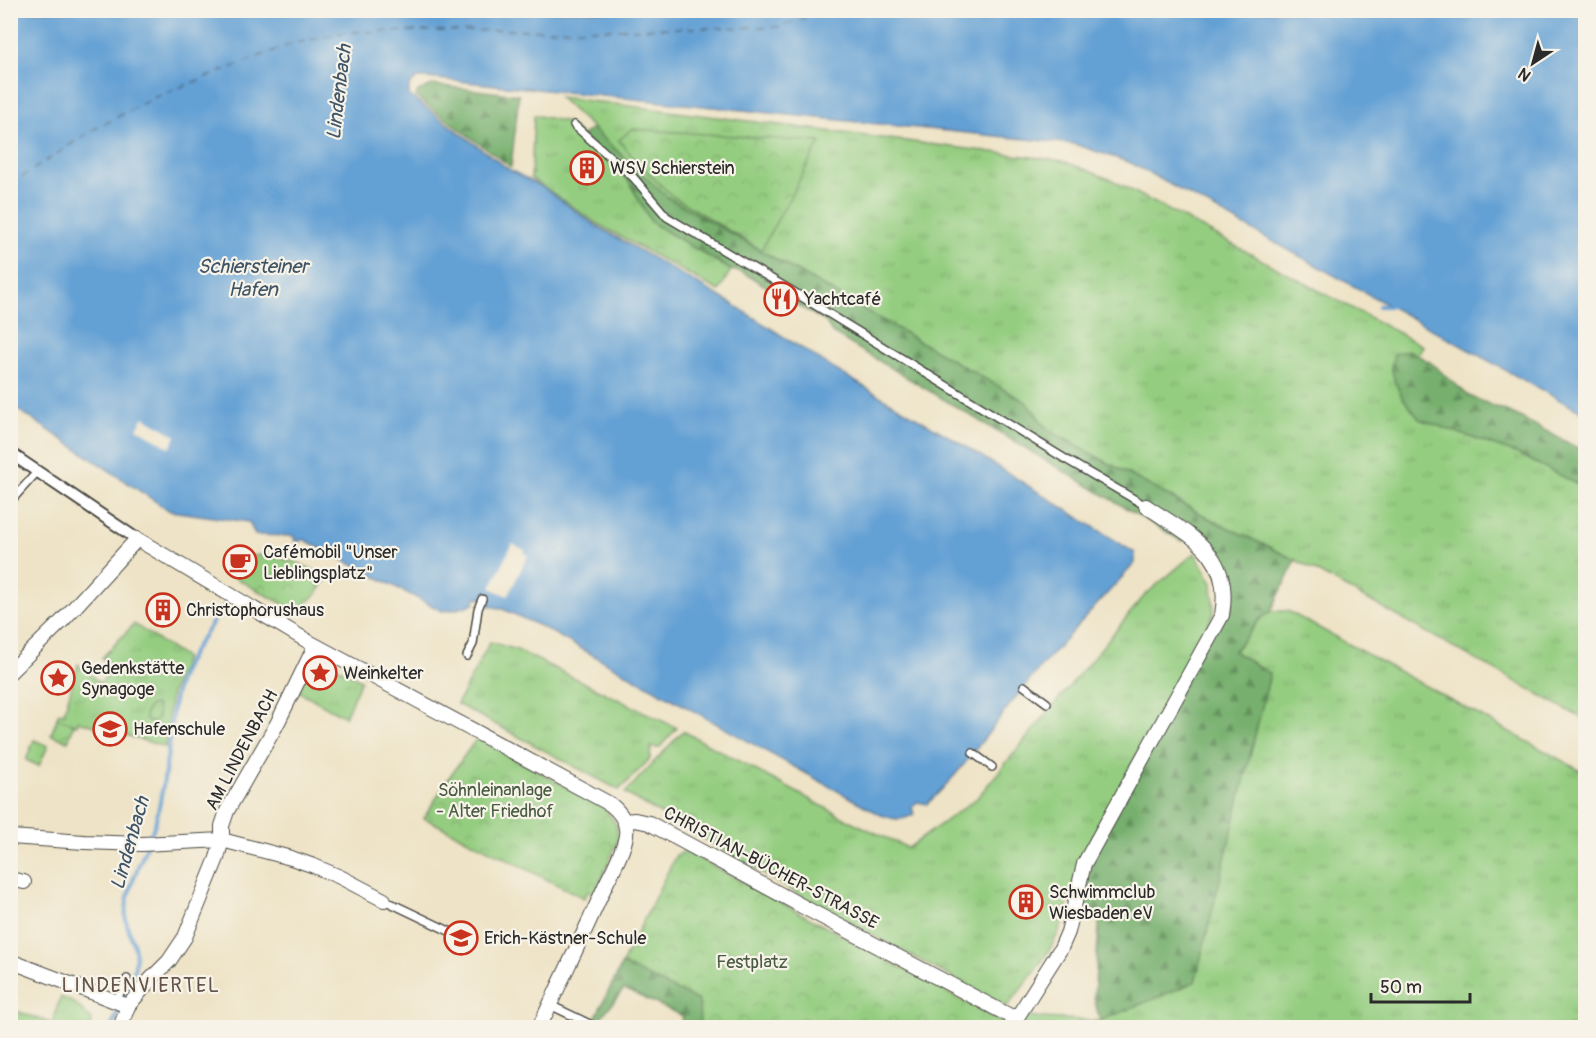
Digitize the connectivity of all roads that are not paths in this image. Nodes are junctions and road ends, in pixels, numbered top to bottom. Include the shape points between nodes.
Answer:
1 (574, 125) dead end
2 (10, 453) edge
3 (38, 472) junction
4 (10, 502) edge
5 (1146, 506) joint
6 (137, 539) junction
7 (482, 599) dead end
8 (313, 649) junction
9 (467, 656) dead end
10 (10, 672) edge
11 (1024, 686) dead end
12 (1047, 703) dead end
13 (973, 753) dead end
14 (992, 767) dead end
15 (624, 821) junction
16 (10, 837) edge
17 (222, 840) junction
18 (384, 900) joint
19 (449, 931) dead end
20 (10, 962) edge
21 (127, 979) dead end
22 (122, 1004) junction
23 (550, 1005) junction
24 (120, 1028) edge
25 (539, 1028) edge
26 (598, 1028) edge

1 - 5 lane via 633,177 667,217
2 - 3 street
3 - 4 lane
3 - 6 street
5 - 15 street, CHRISTIAN-BÜCHER-STRASSE via 1199,542 1214,558 1224,591 1222,615 1084,864 1068,932 1014,1022 649,823
6 - 8 street
6 - 10 street
7 - 9 lane
8 - 15 street via 610,804
8 - 17 street, AM LINDENBACH via 259,758 227,811
11 - 12 lane
13 - 14 lane
15 - 23 street via 624,844
16 - 17 street via 148,844
17 - 18 street via 314,866
17 - 22 street, AM LINDENBACH via 178,951
18 - 19 lane
20 - 22 street
21 - 22 lane
22 - 24 street, AM LINDENBACH
23 - 25 street
23 - 26 lane

